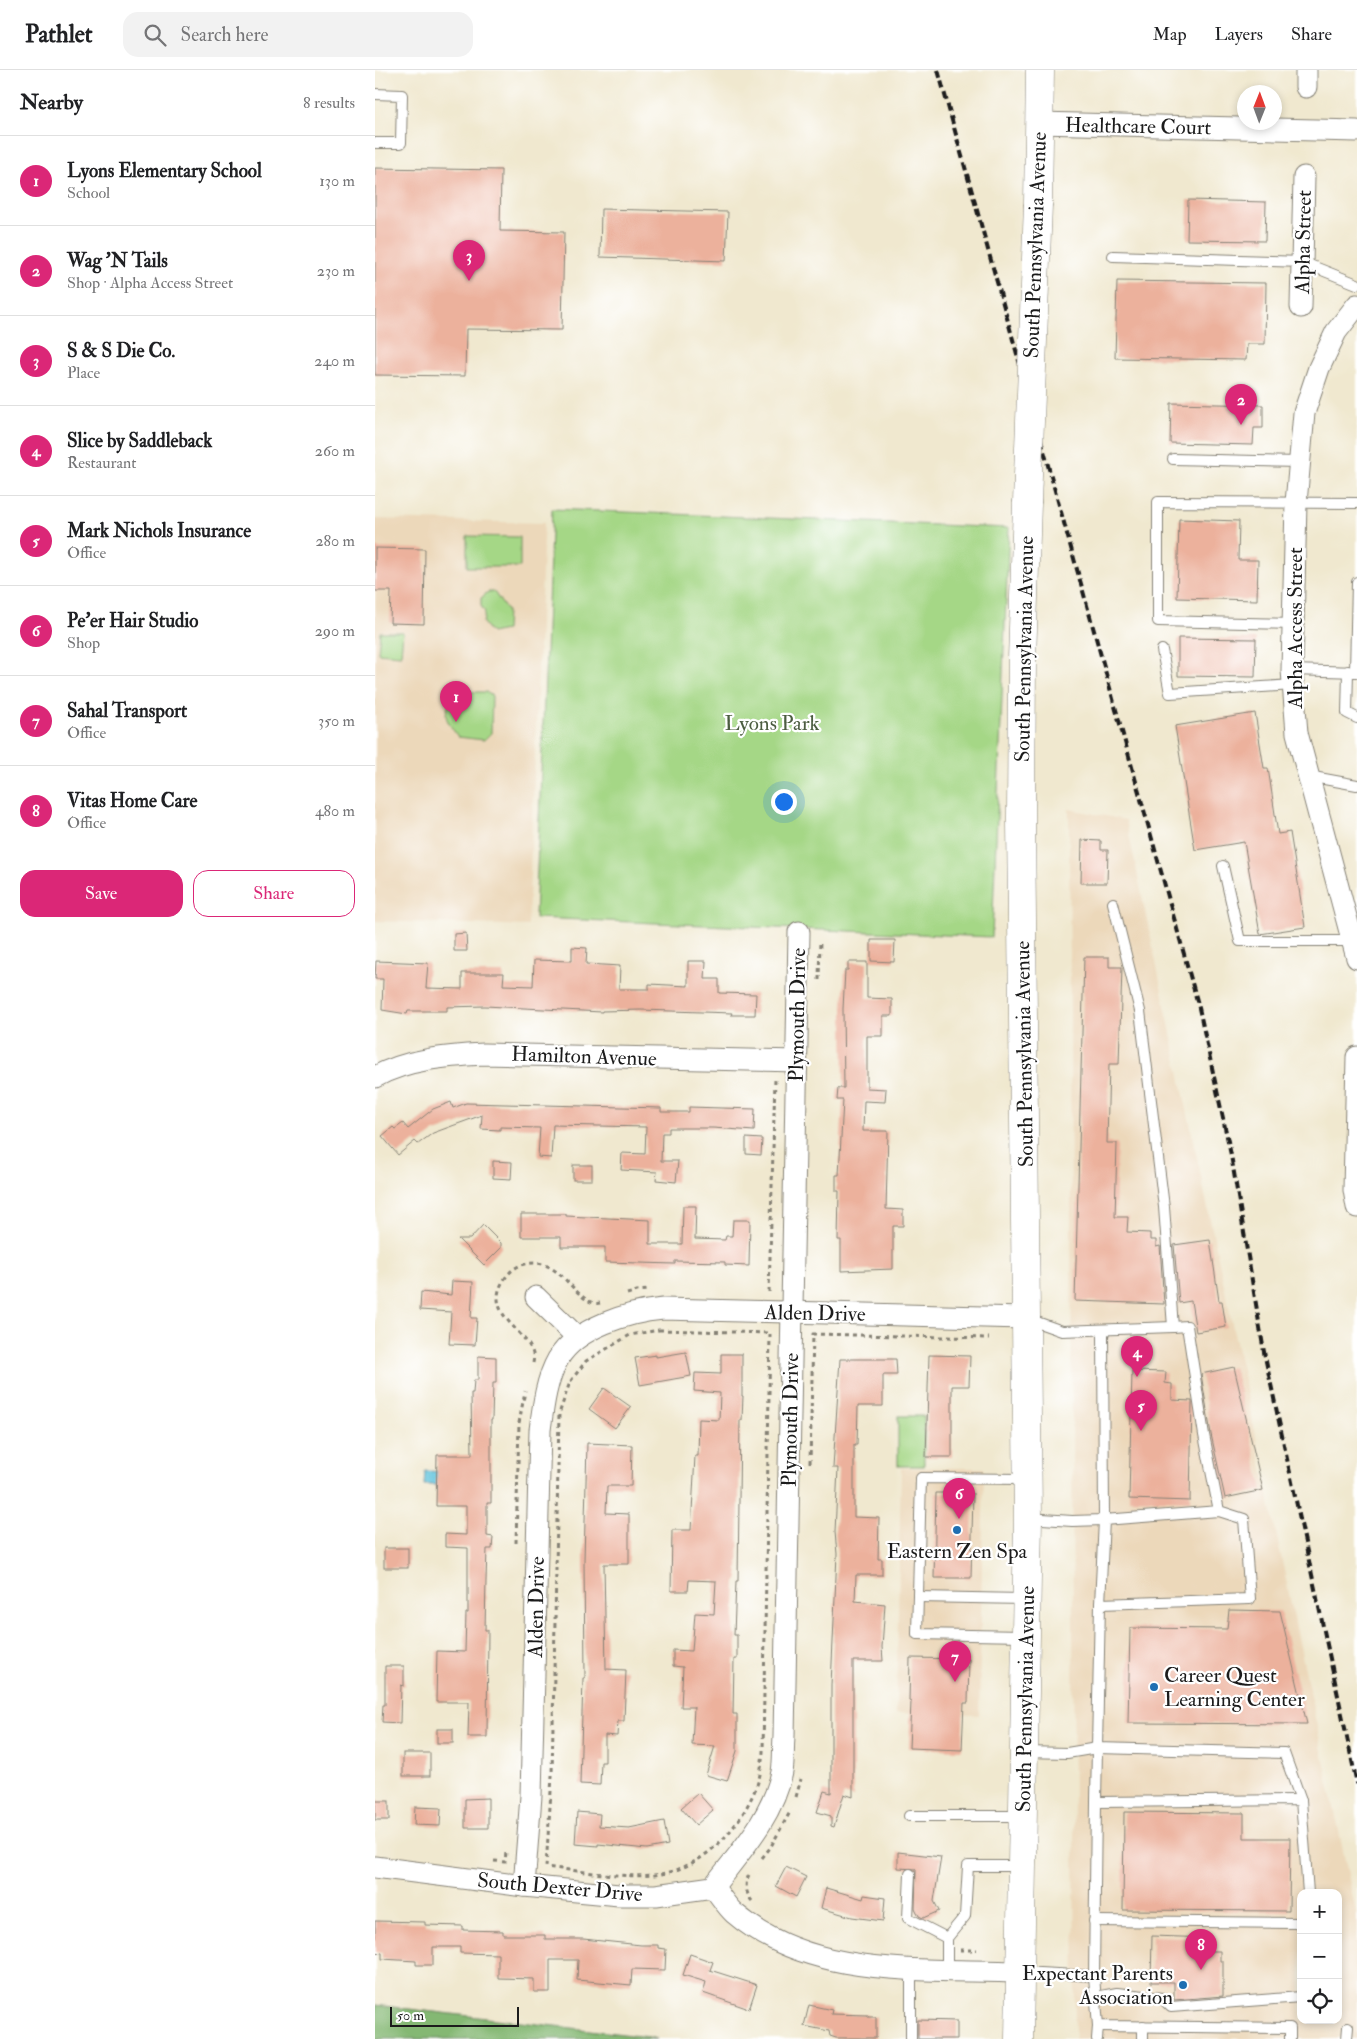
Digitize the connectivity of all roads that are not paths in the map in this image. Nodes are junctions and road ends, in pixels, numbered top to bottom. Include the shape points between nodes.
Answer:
1 (1040, 70) edge
2 (375, 94) edge
3 (1039, 123) junction
4 (1357, 131) edge
5 (375, 143) edge
6 (1304, 177) dead end
7 (1113, 256) dead end
8 (1302, 262) junction
9 (1357, 284) edge
10 (1357, 305) edge
11 (1301, 307) dead end
12 (1173, 458) dead end
13 (1300, 462) junction
14 (1296, 503) junction
15 (1357, 503) edge
16 (1357, 582) edge
17 (1293, 624) junction
18 (1356, 635) edge
19 (1162, 650) dead end
20 (1353, 672) edge
21 (1292, 677) junction
22 (1357, 718) edge
23 (1308, 776) junction
24 (1357, 785) edge
25 (1223, 866) dead end
26 (1113, 903) dead end
27 (799, 932) dead end
28 (1354, 949) edge
29 (1357, 1058) edge
30 (786, 1061) junction
31 (375, 1077) edge
32 (1357, 1207) edge
33 (536, 1298) dead end
34 (792, 1312) junction
35 (1027, 1318) junction
36 (1173, 1327) junction
37 (1103, 1330) junction
38 (577, 1337) junction
39 (1028, 1478) junction
40 (1219, 1511) junction
41 (1029, 1518) junction
42 (1104, 1520) junction
43 (918, 1597) junction
44 (1027, 1599) junction
45 (1100, 1604) junction
46 (1027, 1636) junction
47 (1097, 1748) junction
48 (1024, 1752) junction
49 (1301, 1800) junction
50 (1096, 1802) junction
51 (909, 1816) dead end
52 (1023, 1816) junction
53 (1022, 1866) junction
54 (375, 1867) edge
55 (909, 1874) dead end
56 (524, 1886) junction
57 (713, 1886) junction
58 (1308, 1889) edge
59 (1094, 1921) junction
60 (1297, 1922) edge
61 (947, 1938) junction
62 (947, 1959) junction
63 (911, 1968) junction
64 (1020, 1972) junction
65 (1094, 1976) junction
66 (1096, 1997) junction
67 (1297, 1997) edge
68 (1098, 2026) junction
69 (1143, 2026) junction
70 (1348, 2027) dead end
71 (911, 2039) edge
72 (1019, 2039) edge
73 (1097, 2039) edge
74 (1143, 2039) edge
75 (1290, 2039) edge
76 (1347, 2039) edge

1 - 3 main road, South Pennsylvania Avenue
2 - 5 lane via 402,95 401,143
3 - 4 street, Healthcare Court
3 - 35 main road, South Pennsylvania Avenue, bridge via 1022,660
6 - 8 street, Alpha Street
7 - 8 lane
8 - 9 lane
8 - 11 street, Alpha Street
10 - 13 street, Alpha Access Street via 1336,332 1319,368 1304,413
12 - 13 lane
13 - 14 street, Alpha Access Street
14 - 15 lane
14 - 17 street, Alpha Access Street
14 - 17 lane via 1158,502 1158,621
16 - 18 lane
17 - 21 street, Alpha Access Street
18 - 20 lane
19 - 21 lane via 1170,694
20 - 21 lane
20 - 22 lane via 1347,713
21 - 23 street, Alpha Access Street via 1297,733
23 - 24 lane
23 - 28 street, Alpha Access Street
25 - 28 lane via 1240,941
26 - 36 lane via 1140,1011 1164,1207
27 - 30 street, Plymouth Drive
29 - 32 street via 1354,1190
30 - 31 street, Hamilton Avenue via 484,1054 446,1056
30 - 34 street, Plymouth Drive
33 - 38 street
34 - 35 street, Alden Drive
34 - 38 street, Alden Drive via 641,1311 619,1317
34 - 57 street, Plymouth Drive via 782,1772 771,1805 758,1827
35 - 37 lane via 1062,1331
35 - 39 main road, South Pennsylvania Avenue
36 - 37 lane
36 - 40 lane via 1187,1326
37 - 42 lane
38 - 56 street, Alden Drive via 559,1358 550,1378 540,1430 531,1796
39 - 41 main road, South Pennsylvania Avenue
39 - 43 lane via 921,1478
40 - 42 lane
40 - 45 lane via 1244,1519 1250,1599
41 - 42 lane
41 - 44 main road, South Pennsylvania Avenue
42 - 45 lane
43 - 44 lane
43 - 46 lane via 917,1634
44 - 46 main road, South Pennsylvania Avenue
45 - 47 lane
46 - 48 main road, South Pennsylvania Avenue
47 - 48 lane via 1067,1753
47 - 49 lane via 1284,1753
47 - 50 lane
48 - 52 main road, South Pennsylvania Avenue
49 - 50 lane
49 - 58 lane
50 - 59 lane
51 - 52 lane
52 - 53 main road, South Pennsylvania Avenue
53 - 61 lane via 967,1866 965,1916
53 - 64 main road, South Pennsylvania Avenue
54 - 56 street, South Dexter Drive
55 - 61 lane via 908,1918
56 - 57 street, South Dexter Drive via 619,1895 656,1895
57 - 63 street via 733,1912 791,1947 829,1960
59 - 60 lane
59 - 65 lane
61 - 62 lane
62 - 63 street
62 - 64 street
63 - 71 lane
64 - 65 lane
64 - 72 main road, South Pennsylvania Avenue
65 - 66 lane
66 - 67 lane via 1117,1993 1162,1998 1171,2007
66 - 68 lane
68 - 69 lane
68 - 73 lane
69 - 74 lane
69 - 75 lane via 1290,2028
70 - 76 lane

